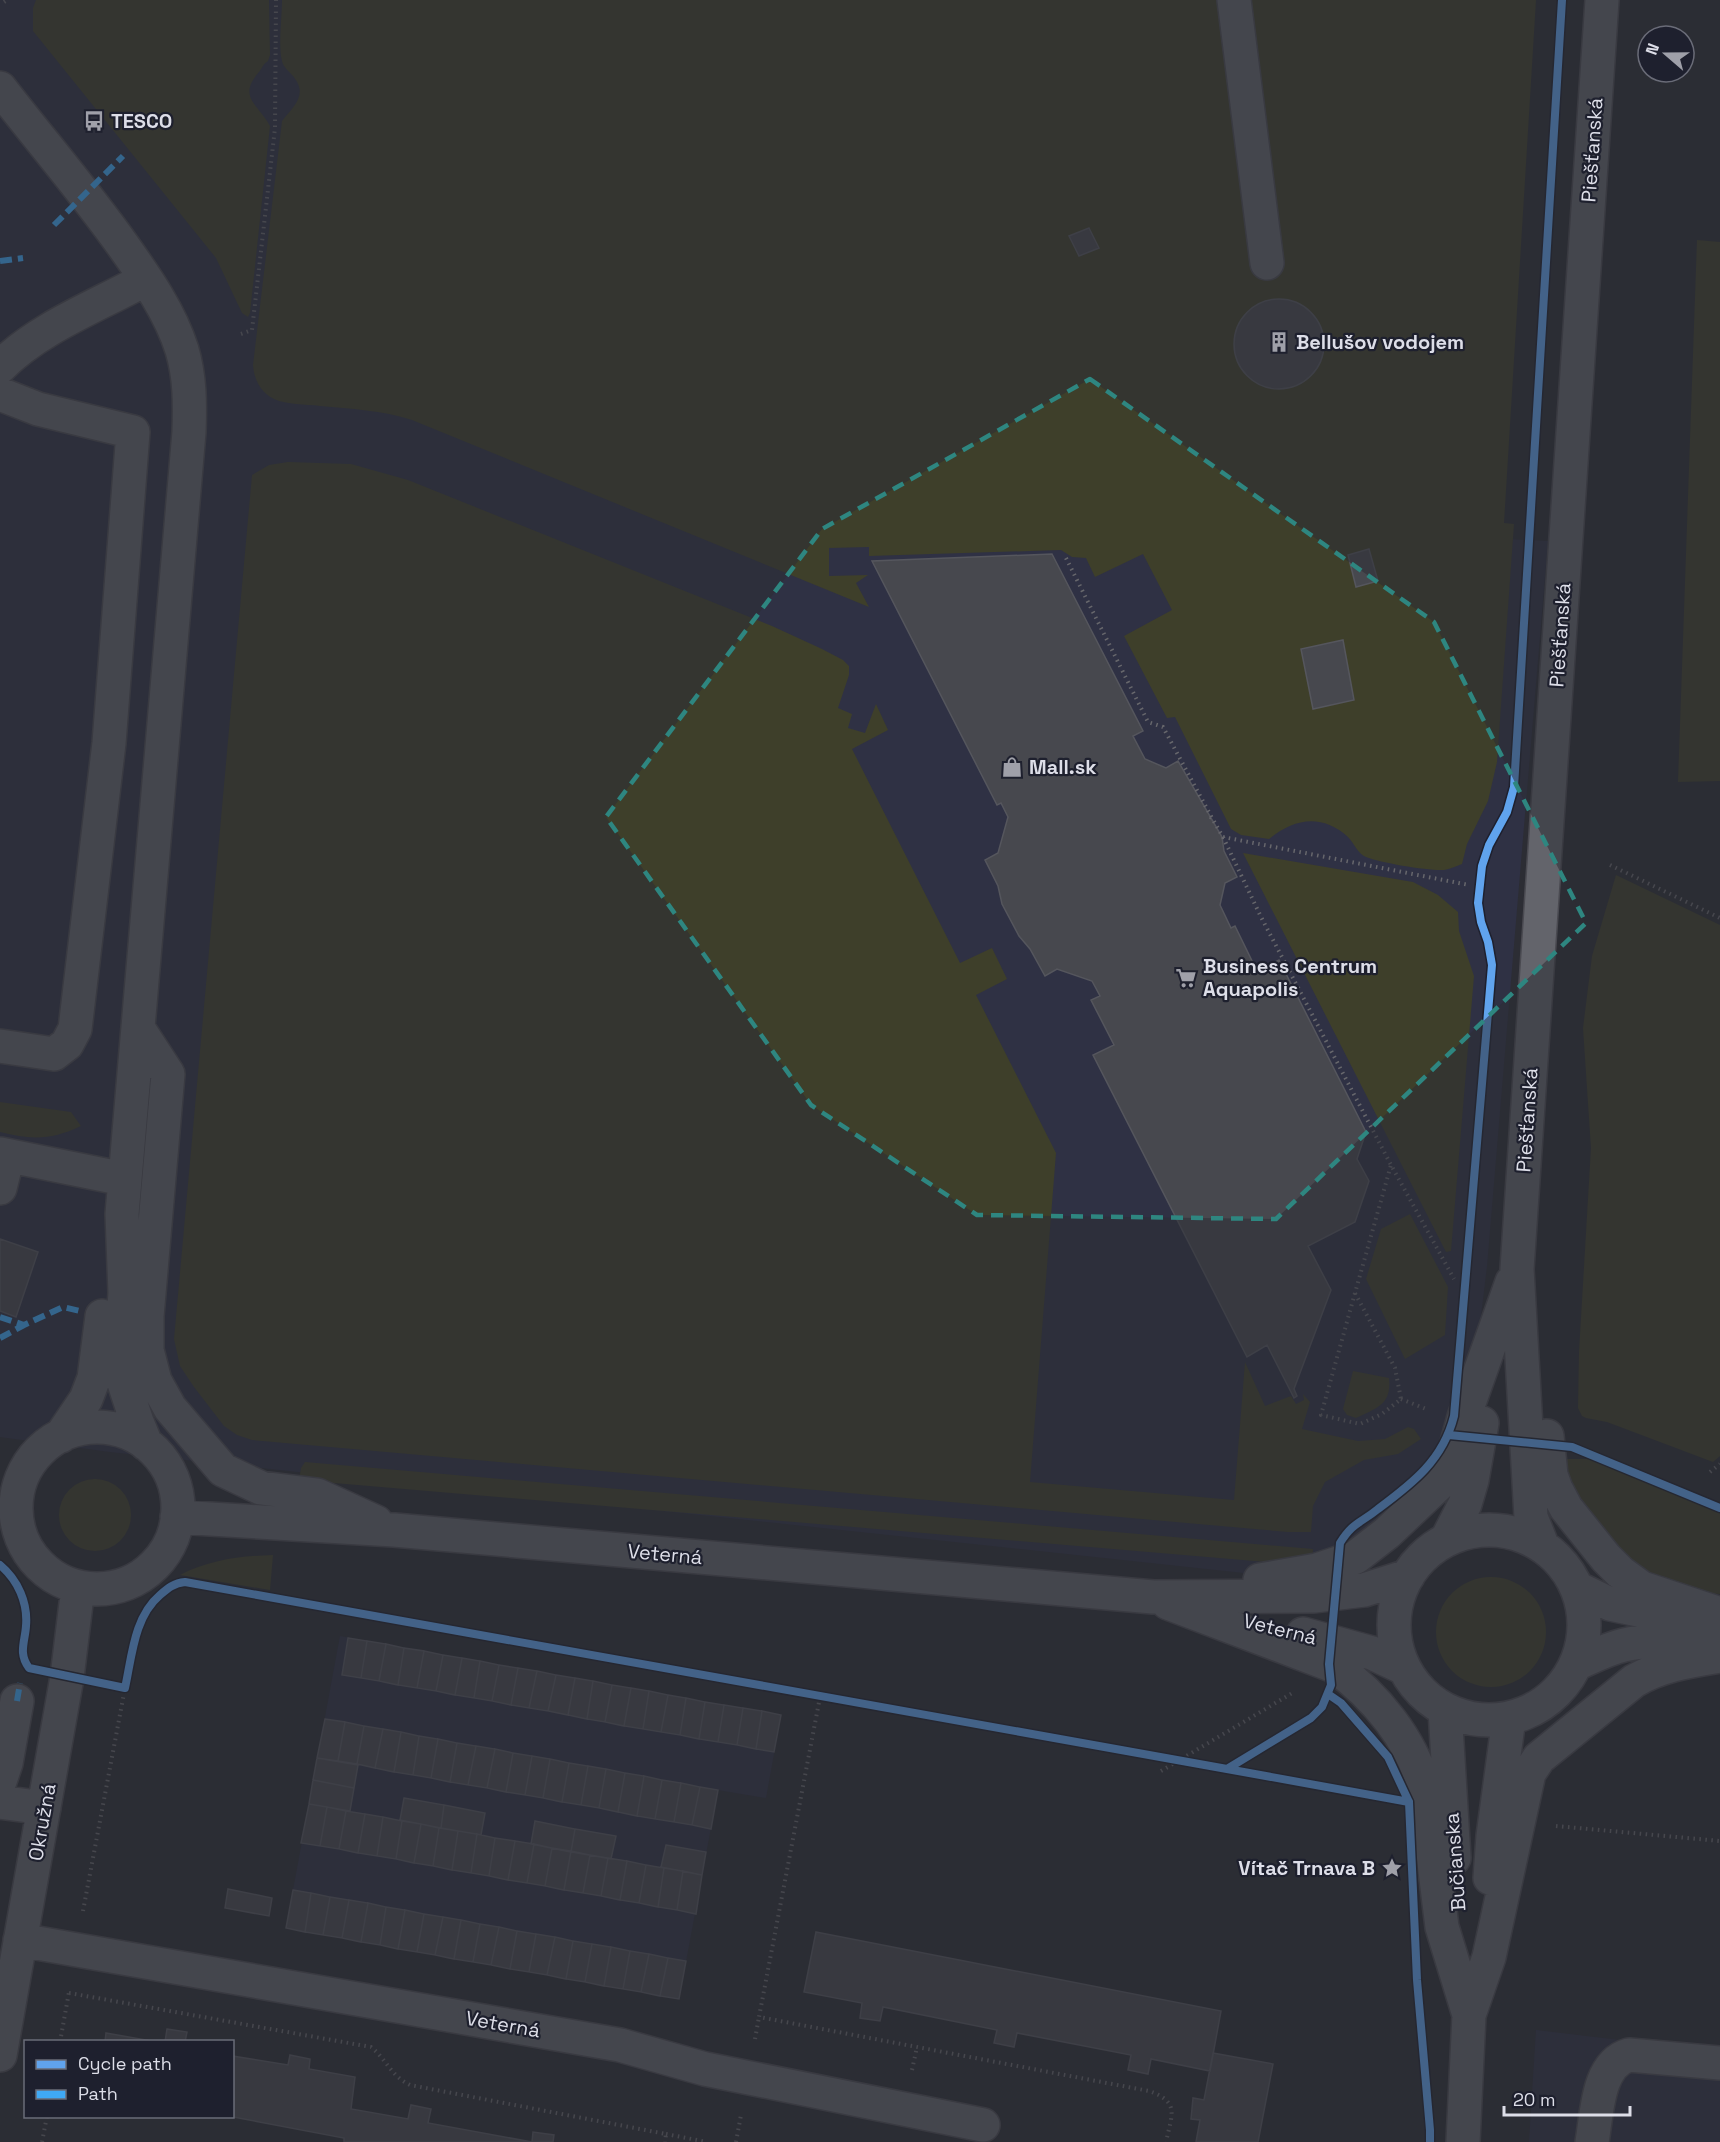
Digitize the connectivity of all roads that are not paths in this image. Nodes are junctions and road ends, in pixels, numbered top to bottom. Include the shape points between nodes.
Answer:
1 (1234, 0) edge
2 (1602, 0) edge
3 (0, 88) edge
4 (1267, 263) dead end
5 (146, 279) junction
6 (0, 367) edge
7 (0, 394) edge
8 (138, 1028) junction
9 (0, 1046) edge
10 (4, 1155) edge
11 (124, 1179) junction
12 (0, 1188) edge
13 (122, 1214) junction
14 (1517, 1269) junction
15 (62, 1436) junction
16 (146, 1444) junction
17 (8, 1497) edge
18 (177, 1517) junction
19 (394, 1530) junction
20 (1447, 1539) junction
21 (1542, 1545) junction
22 (1408, 1576) junction
23 (78, 1587) junction
24 (1578, 1588) junction
25 (1153, 1597) junction
26 (1720, 1614) edge
27 (1720, 1627) edge
28 (1720, 1642) edge
29 (1720, 1656) edge
30 (1576, 1664) junction
31 (1404, 1668) junction
32 (17, 1701) dead end
33 (1445, 1710) junction
34 (1509, 1718) junction
35 (0, 1781) edge
36 (0, 1802) edge
37 (44, 1808) junction
38 (20, 1940) junction
39 (1469, 2015) junction
40 (0, 2055) edge
41 (1720, 2063) edge
42 (983, 2125) dead end
43 (1463, 2142) edge
44 (1592, 2142) edge

1 - 4 street
2 - 14 street, Piešťanská
3 - 5 street via 86,194
5 - 6 street via 30,342
5 - 8 street via 182,350 190,404
7 - 9 street via 38,409 133,432 109,743 75,1029 67,1044 54,1054
8 - 11 street
8 - 19 street via 168,1074 147,1316 147,1350 155,1381 170,1408 223,1470 261,1488 317,1495
10 - 11 street
10 - 12 street
11 - 13 street
13 - 15 street via 104,1293 94,1378 86,1399
13 - 16 street via 125,1293 120,1359 122,1377
14 - 20 street, Piešťanská via 1472,1480
14 - 21 street, Piešťanská via 1531,1517
14 - 25 street via 1452,1461 1442,1481 1387,1533 1356,1557 1338,1564
14 - 26 street via 1546,1425 1551,1475 1566,1508 1606,1558 1642,1588
15 - 16 street via 100,1427 124,1432
15 - 17 street via 39,1451
16 - 18 street via 172,1479
17 - 23 street via 30,1555 51,1575
18 - 19 street, Veterná
18 - 23 street via 160,1559 137,1579 108,1588
19 - 25 street, Veterná
20 - 21 street via 1493,1529 1510,1531
20 - 22 street via 1422,1557
21 - 24 street via 1569,1571
22 - 25 street, Veterná via 1364,1590 1314,1596
22 - 31 street via 1396,1606 1394,1626
23 - 37 street, Okružná
24 - 27 street via 1610,1604
24 - 30 street via 1585,1628
25 - 31 street, Veterná via 1372,1653
25 - 39 street via 1334,1666 1353,1680 1408,1743 1425,1790 1442,1927
28 - 30 street via 1626,1644
29 - 39 street via 1651,1671 1539,1758 1526,1782 1489,1957
30 - 34 street via 1549,1700
31 - 33 street via 1419,1689
32 - 35 street
33 - 34 street via 1476,1719
33 - 39 street, Bučianska
34 - 39 street, Bučianska via 1488,1905
36 - 37 street
37 - 38 street, Okružná
38 - 40 street, Okružná
38 - 42 street, Veterná via 620,2045 705,2069
39 - 43 street, Bučianska
41 - 44 street via 1621,2057 1606,2074

